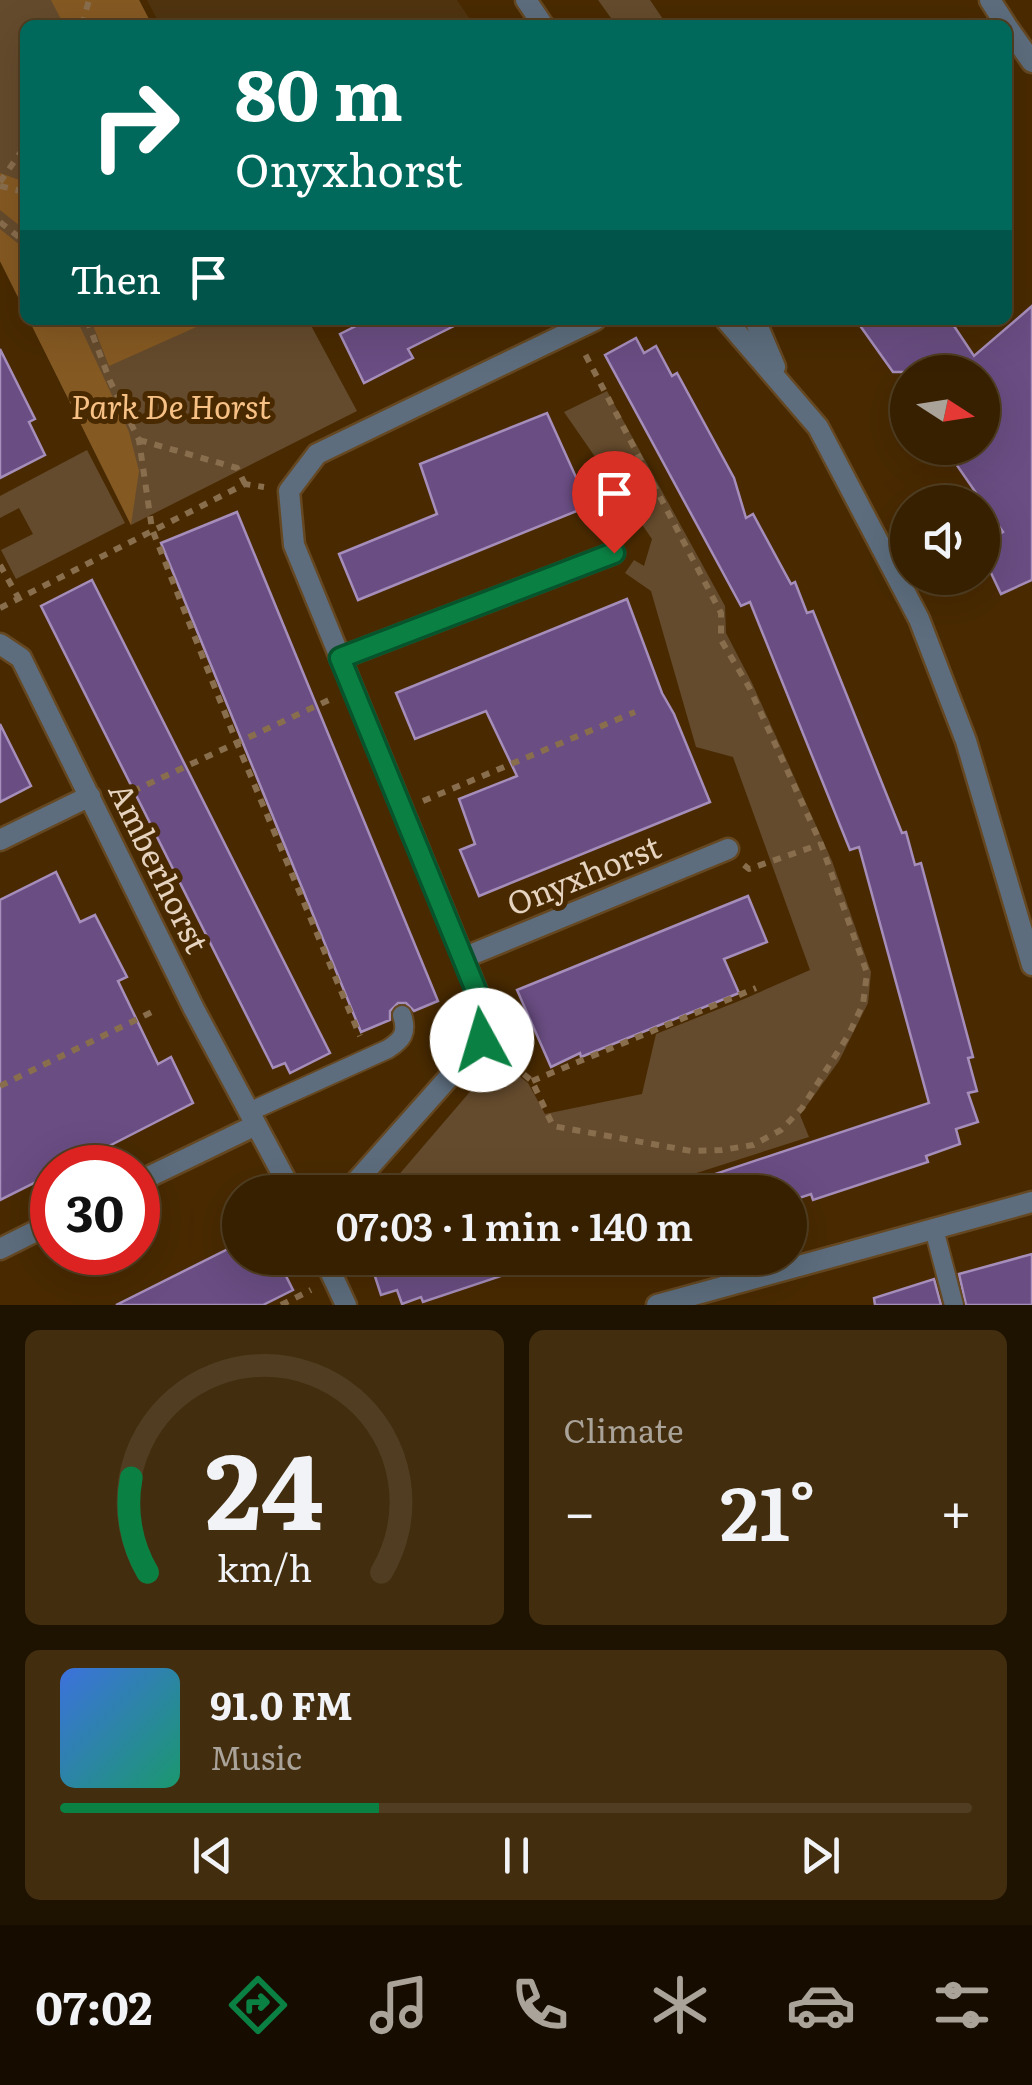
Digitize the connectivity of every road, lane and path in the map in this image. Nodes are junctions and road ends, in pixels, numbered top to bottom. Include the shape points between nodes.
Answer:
1 (20, 154) edge
2 (0, 184) edge
3 (0, 222) edge
4 (20, 238) edge
5 (91, 325) edge
6 (585, 325) edge
7 (731, 325) edge
8 (757, 325) edge
9 (782, 382) junction
10 (139, 440) junction
11 (647, 471) dead end
12 (245, 484) junction
13 (289, 491) junction
14 (152, 530) junction
15 (614, 553) joint
16 (0, 565) edge
17 (18, 598) junction
18 (0, 608) edge
19 (0, 644) edge
20 (340, 658) junction
21 (326, 701) dead end
22 (635, 712) dead end
23 (236, 741) junction
24 (93, 802) junction
25 (404, 810) junction
26 (0, 840) edge
27 (822, 844) dead end
28 (728, 849) joint
29 (463, 958) junction
30 (1032, 965) edge
31 (756, 988) dead end
32 (156, 1010) dead end
33 (402, 1016) dead end
34 (363, 1042) dead end
35 (532, 1081) dead end
36 (0, 1086) edge
37 (252, 1119) junction
38 (160, 1170) edge
39 (283, 1175) edge
40 (362, 1175) edge
41 (1032, 1202) edge
42 (934, 1229) junction
43 (30, 1234) edge
44 (0, 1248) edge
45 (332, 1275) edge
46 (346, 1305) edge
47 (657, 1305) edge
48 (954, 1305) edge

1 - 2 path
3 - 4 path
5 - 10 path
6 - 13 street via 318,454
7 - 9 street
8 - 9 street
9 - 30 street via 818,427 919,620 966,741
10 - 12 path via 237,468
10 - 14 path
11 - 15 path via 593,499
12 - 13 path
12 - 14 path
13 - 20 street via 294,544
14 - 17 path
14 - 23 path
15 - 20 street
16 - 17 path
17 - 18 path
19 - 24 street, Amberhorst via 21,658
20 - 25 street
21 - 23 path
22 - 25 path
23 - 24 path
23 - 34 path
24 - 26 street
24 - 37 street, Amberhorst
25 - 29 street
27 - 28 path via 748,870
28 - 29 street, Onyxhorst
29 - 40 street via 484,1010 482,1040
31 - 35 path
32 - 36 path
33 - 37 lane via 400,1041
37 - 38 street
37 - 39 street, Amberhorst
41 - 42 street
42 - 47 street
42 - 48 lane
43 - 44 street
45 - 46 street

